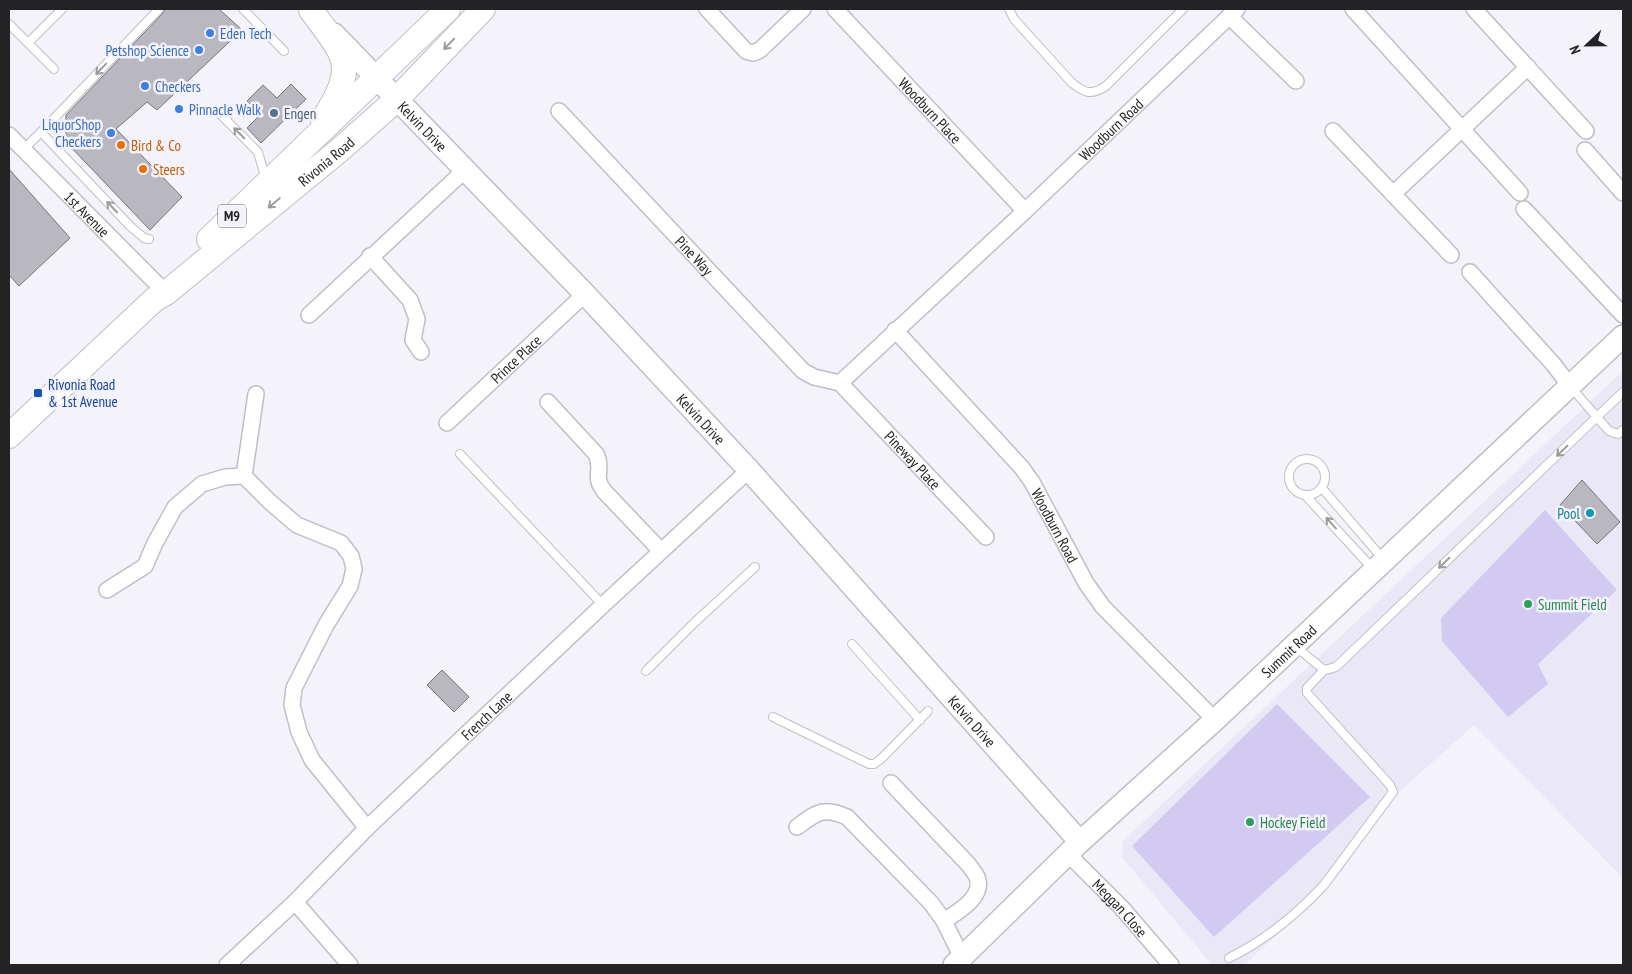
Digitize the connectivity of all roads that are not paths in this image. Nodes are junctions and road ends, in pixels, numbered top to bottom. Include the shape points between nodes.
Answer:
1 (62, 9) edge
2 (159, 9) edge
3 (243, 9) edge
4 (310, 9) edge
5 (448, 9) edge
6 (483, 9) edge
7 (707, 9) edge
8 (803, 9) edge
9 (835, 9) edge
10 (1009, 9) edge
11 (1182, 9) edge
12 (1352, 9) edge
13 (1474, 9) edge
14 (1233, 12) edge
15 (9, 24) edge
16 (28, 43) junction
17 (284, 51) dead end
18 (1528, 67) junction
19 (54, 69) dead end
20 (377, 79) junction
21 (1296, 81) dead end
22 (396, 100) junction
23 (559, 111) dead end
24 (220, 114) dead end
25 (1462, 129) junction
26 (1333, 131) dead end
27 (1586, 131) dead end
28 (41, 132) junction
29 (9, 135) edge
30 (306, 147) junction
31 (24, 149) junction
32 (1585, 150) dead end
33 (465, 170) junction
34 (267, 182) junction
35 (1520, 193) dead end
36 (1623, 193) edge
37 (1393, 194) junction
38 (1524, 209) dead end
39 (1024, 211) junction
40 (148, 239) dead end
41 (1451, 255) dead end
42 (370, 256) junction
43 (1470, 272) dead end
44 (161, 293) junction
45 (585, 294) junction
46 (309, 315) dead end
47 (1623, 316) edge
48 (895, 330) junction
49 (1623, 336) edge
50 (421, 352) dead end
51 (840, 383) junction
52 (1570, 386) junction
53 (1623, 392) edge
54 (256, 394) dead end
55 (548, 402) dead end
56 (1596, 417) junction
57 (447, 424) dead end
58 (1623, 430) edge
59 (9, 436) edge
60 (460, 454) dead end
61 (749, 470) junction
62 (244, 476) junction
63 (1322, 488) junction
64 (1305, 495) junction
65 (986, 536) dead end
66 (661, 552) junction
67 (1379, 566) junction
68 (755, 567) dead end
69 (107, 590) dead end
70 (603, 605) junction
71 (852, 644) dead end
72 (1294, 646) junction
73 (1324, 670) junction
74 (646, 671) dead end
75 (928, 711) dead end
76 (772, 717) dead end
77 (920, 720) junction
78 (1215, 720) junction
79 (891, 783) dead end
80 (797, 827) dead end
81 (367, 828) junction
82 (1074, 848) junction
83 (295, 902) junction
84 (944, 921) junction
85 (1229, 958) dead end
86 (958, 961) edge
87 (227, 965) edge
88 (350, 965) edge
89 (1171, 965) edge

1 - 16 lane
2 -> 28 lane
3 - 17 lane
4 - 20 main road, Kelvin Drive
4 - 30 main road via 339,48 345,70 334,102
5 - 20 main road, Rivonia Road / M9
6 -> 22 main road, Rivonia Road / M9
7 - 8 street via 741,47 753,53
9 - 39 street, Woodburn Place
10 - 11 lane via 1014,19 1071,82 1092,93 1106,86
12 - 25 street
13 - 18 street
14 - 21 street
14 - 39 street, Woodburn Road
15 - 16 lane
16 - 19 lane
18 - 25 street
18 - 27 street
20 - 22 main road, Kelvin Drive
20 - 30 main road, Rivonia Road / M9
22 - 33 main road, Kelvin Drive
22 -> 44 main road, Rivonia Road / M9 via 342,148
23 - 51 street, Pine Way via 803,371
34 -> 24 lane via 258,152
25 - 35 street
25 - 37 street
26 - 37 street
28 - 31 lane
40 -> 28 lane via 130,226
29 - 31 street, 1st Avenue
30 - 34 main road, Rivonia Road / M9
31 - 44 street, 1st Avenue
32 - 36 street
33 - 42 street
33 - 45 main road, Kelvin Drive
34 - 44 main road, Rivonia Road / M9
37 - 41 street
38 - 47 street
39 - 48 street, Woodburn Road
42 - 46 street
42 - 50 street via 410,300 417,319 413,340
43 - 52 street
44 - 59 main road, Rivonia Road / M9
45 - 57 street, Prince Place
45 - 61 main road, Kelvin Drive
48 - 51 street, Woodburn Road
48 - 78 street, Woodburn Road via 1022,468 1103,607
49 - 52 main road, Summit Road
51 - 65 street, Pineway Place
52 - 56 lane
52 - 67 main road, Summit Road
53 - 56 lane
54 - 62 street
55 - 66 street via 596,454 600,464 599,485
56 - 58 lane via 1609,431 1618,434
56 -> 73 lane via 1337,666
60 - 70 lane
61 - 66 street, French Lane
61 - 82 main road, Kelvin Drive
62 - 69 street via 225,477 202,484 175,507 145,566
62 - 81 street via 297,525 341,543 350,556 354,569 350,586 294,688 292,705 299,732 312,760
63 - 64 lane via 1312,495
63 - 64 lane via 1326,476 1321,464 1310,458 1298,461 1289,478 1294,489
63 - 67 lane
67 -> 64 lane
66 - 70 street, French Lane
67 - 72 main road, Summit Road
68 - 74 lane
70 - 81 street, French Lane
71 - 77 lane
72 - 73 lane
72 - 78 main road, Summit Road
73 - 85 lane via 1307,692 1393,792 1314,896 1268,935
75 - 77 lane
76 - 77 lane via 869,764 878,762
78 - 82 main road, Summit Road
79 - 84 street via 978,878 972,900
80 - 84 street via 825,811 847,817 931,903
81 - 83 street, French Lane
82 - 86 main road, Summit Road
82 - 89 street, Meggan Close
83 - 87 street, French Lane
83 - 88 street
84 - 86 street

